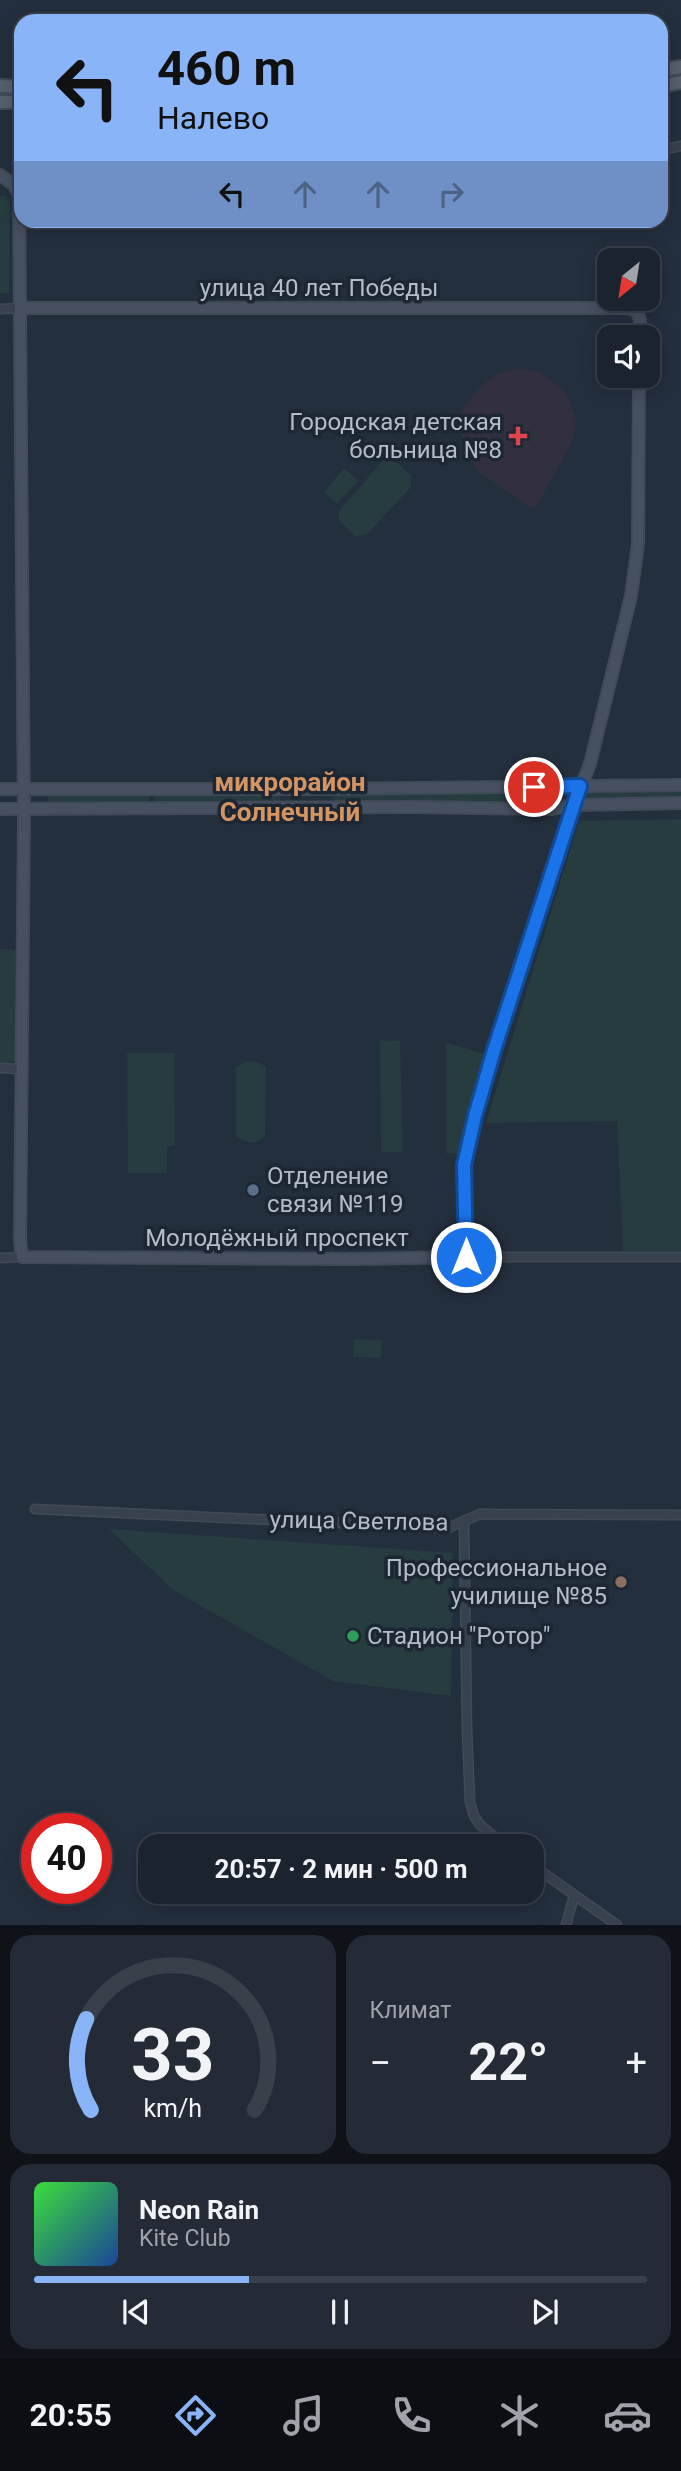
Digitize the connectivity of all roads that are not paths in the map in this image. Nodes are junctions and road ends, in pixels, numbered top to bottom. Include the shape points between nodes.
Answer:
1 (19, 228) edge
2 (20, 308) junction
3 (0, 309) edge
4 (640, 325) edge
5 (639, 388) edge
6 (681, 785) edge
7 (580, 786) junction
8 (24, 788) junction
9 (0, 789) edge
10 (325, 789) junction
11 (681, 803) edge
12 (573, 805) junction
13 (325, 807) junction
14 (0, 810) edge
15 (24, 810) junction
16 (0, 1068) edge
17 (21, 1069) junction
18 (22, 1257) junction
19 (466, 1257) junction
20 (681, 1257) edge
21 (0, 1258) edge
22 (35, 1509) dead end
23 (681, 1515) edge
24 (464, 1521) junction
25 (491, 1834) edge
26 (544, 1874) edge
27 (574, 1896) junction
28 (566, 1925) edge
29 (617, 1925) edge

1 - 2 street
2 - 3 street, улица 40 лет Победы
2 - 4 street, улица 40 лет Победы via 627,308 637,311
2 - 8 street
5 - 7 street via 638,560 601,724
6 - 7 street
7 - 10 street
7 - 12 street
8 - 9 street
8 - 10 street
8 - 15 street
10 - 13 street
11 - 12 street
12 - 13 street via 551,809
12 - 19 street via 494,1050 466,1153
13 - 15 street
14 - 15 street
15 - 17 street
16 - 17 street
17 - 18 street
18 - 19 street, Молодёжный проспект
18 - 21 street, Молодёжный проспект
19 - 20 street, Молодёжный проспект
22 - 24 street, улица Светлова via 448,1528
23 - 24 street, улица Светлова via 480,1514
24 - 25 street via 470,1802 474,1816
26 - 27 street
27 - 28 street
27 - 29 street

